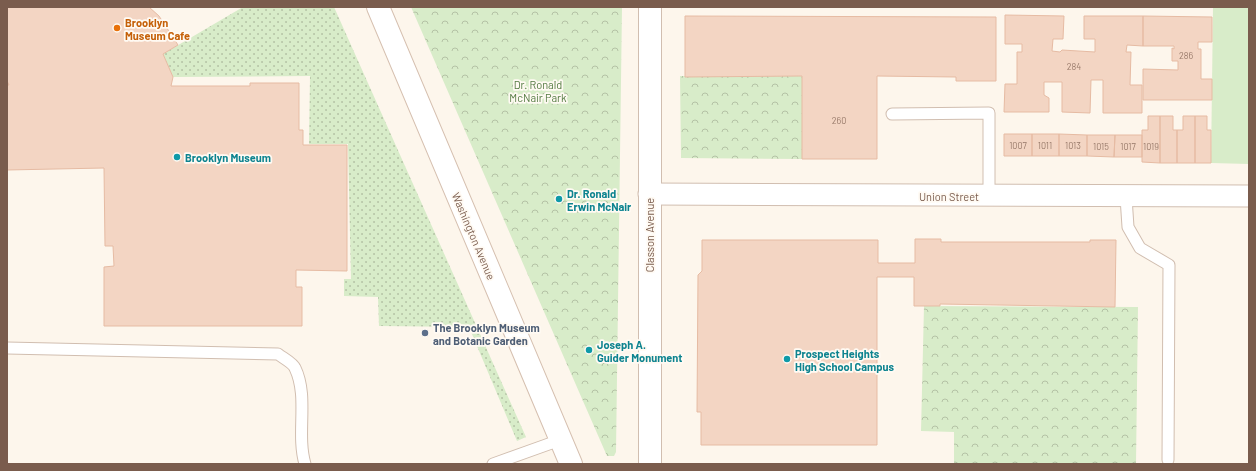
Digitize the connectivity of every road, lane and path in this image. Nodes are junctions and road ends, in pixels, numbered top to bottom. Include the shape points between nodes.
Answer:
1 (378, 7) edge
2 (650, 7) edge
3 (892, 114) dead end
4 (649, 194) junction
5 (989, 196) junction
6 (1249, 196) edge
7 (1126, 197) junction
8 (7, 348) edge
9 (560, 440) junction
10 (1168, 460) dead end
11 (305, 464) edge
12 (494, 464) edge
13 (571, 464) edge
14 (650, 464) edge

1 - 9 main road, Washington Avenue
2 - 4 main road, Classon Avenue
3 - 5 lane via 989,113
4 - 5 street, Union Street
4 - 14 main road, Classon Avenue
5 - 7 street, Union Street
6 - 7 street, Union Street
7 - 10 lane via 1128,228 1140,248 1169,265
8 - 11 lane via 278,354 295,366 301,387 301,450
9 - 12 lane
9 - 13 main road, Washington Avenue

